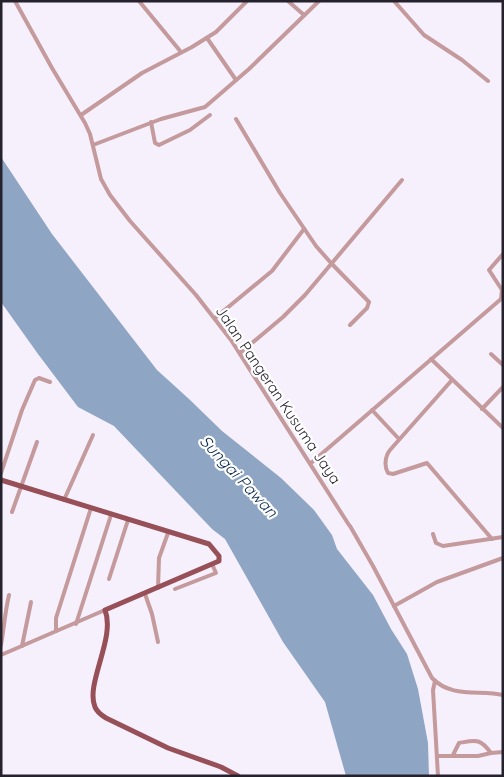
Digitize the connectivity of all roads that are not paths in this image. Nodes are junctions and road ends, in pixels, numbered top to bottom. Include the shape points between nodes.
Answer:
1 (15, 1) edge
2 (139, 1) edge
3 (247, 1) edge
4 (288, 1) edge
5 (319, 1) edge
6 (394, 1) edge
7 (304, 15) junction
8 (207, 38) junction
9 (181, 52) junction
10 (236, 80) junction
11 (488, 81) dead end
12 (81, 115) junction
13 (210, 115) dead end
14 (236, 119) dead end
15 (151, 122) junction
16 (93, 145) junction
17 (402, 180) dead end
18 (304, 229) junction
19 (503, 254) edge
20 (331, 263) junction
21 (502, 299) edge
22 (214, 318) junction
23 (350, 325) dead end
24 (240, 353) junction
25 (491, 354) dead end
26 (431, 359) junction
27 (503, 365) edge
28 (452, 380) junction
29 (50, 382) dead end
30 (503, 387) edge
31 (482, 409) junction
32 (372, 410) junction
33 (503, 428) edge
34 (93, 435) dead end
35 (399, 439) junction
36 (37, 442) dead end
37 (311, 463) junction
38 (1, 473) edge
39 (1, 480) edge
40 (22, 487) junction
41 (64, 500) junction
42 (90, 508) junction
43 (12, 512) dead end
44 (111, 515) junction
45 (128, 520) junction
46 (168, 533) junction
47 (433, 534) dead end
48 (503, 537) edge
49 (492, 539) junction
50 (503, 558) edge
51 (214, 568) junction
52 (109, 579) dead end
53 (158, 588) junction
54 (175, 589) dead end
55 (9, 595) dead end
56 (146, 597) junction
57 (31, 602) dead end
58 (394, 606) junction
59 (105, 610) junction
60 (76, 624) junction
61 (56, 631) junction
62 (158, 642) dead end
63 (1, 646) edge
64 (22, 646) junction
65 (1, 655) edge
66 (435, 681) junction
67 (503, 695) edge
68 (503, 752) edge
69 (491, 753) junction
70 (453, 755) junction
71 (438, 756) junction
72 (238, 776) edge
73 (438, 776) edge

1 - 12 street, Jalan Pangeran Kusuma Jaya
2 - 9 street
3 - 8 street
4 - 7 street
5 - 7 street
6 - 11 street via 424,35
7 - 10 street
8 - 9 street
8 - 10 street
9 - 12 street
10 - 15 street via 205,107
12 - 16 street, Jalan Pangeran Kusuma Jaya
13 - 15 street via 190,130 159,145 155,143
14 - 18 street
15 - 16 street
16 - 22 street, Jalan Pangeran Kusuma Jaya via 103,184 116,204
17 - 20 street
18 - 20 street
18 - 22 street via 272,271
19 - 21 street via 489,270 502,290
20 - 23 street via 369,302
20 - 24 street via 293,307
21 - 26 street
22 - 24 street, Jalan Pangeran Kusuma Jaya
24 - 37 street, Jalan Pangeran Kusuma Jaya
25 - 27 street
26 - 28 street
26 - 32 street
28 - 31 street
28 - 35 street
29 - 38 street via 39,378 35,380
30 - 31 street
31 - 33 street
32 - 35 street
32 - 37 street
34 - 41 street
35 - 49 street via 387,455 386,471 389,474 427,463
36 - 40 street
37 - 58 street, Jalan Pangeran Kusuma Jaya via 350,525
39 - 40 main road
40 - 41 main road
40 - 43 street
41 - 42 main road
42 - 44 main road
42 - 61 street via 56,618
44 - 45 main road
44 - 60 street
45 - 46 main road
45 - 52 street
46 - 51 main road via 209,544 220,558
46 - 53 street via 159,558
47 - 49 street via 436,543 444,546
48 - 49 street
50 - 58 street via 437,582
51 - 53 main road
51 - 54 street
53 - 56 main road
55 - 63 street
56 - 59 main road
56 - 62 street
57 - 64 street
58 - 66 street, Jalan Pangeran Kusuma Jaya
59 - 60 street
59 - 72 main road via 107,631 93,695 98,711 155,742 221,766
60 - 61 street
61 - 64 street
64 - 65 street
66 - 67 street via 453,690
66 - 71 street
68 - 69 street
69 - 70 street
69 - 70 street via 479,741 459,743
70 - 71 street
71 - 73 street

